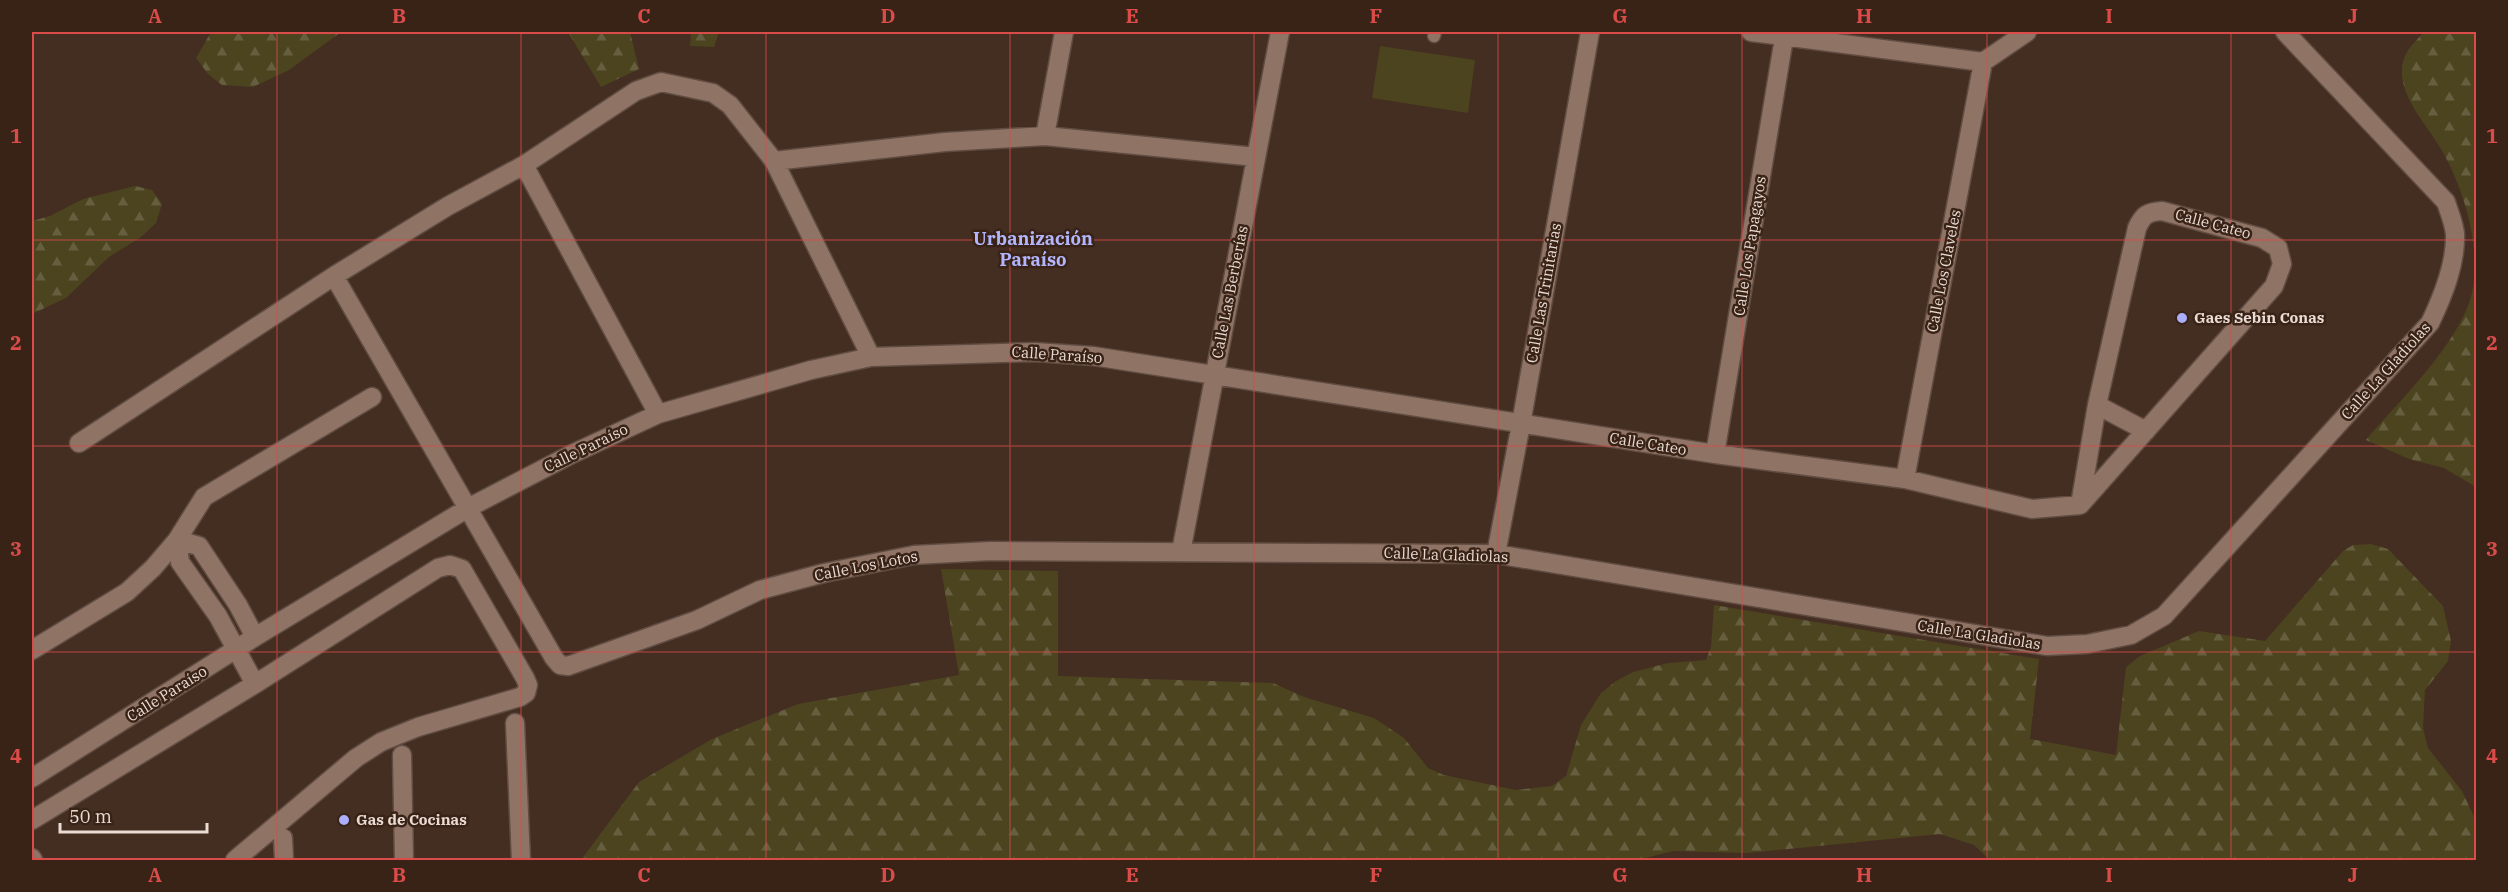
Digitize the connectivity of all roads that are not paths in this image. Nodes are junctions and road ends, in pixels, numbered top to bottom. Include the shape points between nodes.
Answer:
1 (1064, 32) edge
2 (1280, 32) edge
3 (1590, 32) edge
4 (1751, 32) edge
5 (2027, 32) edge
6 (2285, 32) edge
7 (1784, 38) junction
8 (1983, 62) junction
9 (1045, 136) junction
10 (1256, 157) junction
11 (774, 161) junction
12 (524, 165) junction
13 (334, 276) junction
14 (871, 357) junction
15 (1215, 374) junction
16 (372, 397) dead end
17 (2097, 405) junction
18 (658, 414) junction
19 (1521, 424) junction
20 (2146, 431) junction
21 (79, 443) dead end
22 (1715, 454) junction
23 (1905, 479) junction
24 (2080, 505) junction
25 (468, 508) junction
26 (177, 540) junction
27 (1181, 552) junction
28 (1496, 554) junction
29 (207, 557) junction
30 (187, 572) junction
31 (255, 637) junction
32 (32, 648) edge
33 (235, 651) junction
34 (255, 684) junction
35 (515, 723) dead end
36 (402, 755) dead end
37 (32, 778) edge
38 (32, 820) edge
39 (283, 838) dead end
40 (235, 861) edge
41 (284, 861) edge
42 (404, 861) edge
43 (521, 861) edge

1 - 9 street
2 - 10 street, Calle Las Berberías
3 - 19 street, Calle Las Trinitarias
4 - 7 street
5 - 8 street
6 - 28 street, Calle La Gladiolas via 2446,202 2455,232 2453,258 2443,296 2430,323 2164,615 2131,635 2087,644 2047,646
7 - 8 street
7 - 22 street, Calle Los Papagayos
8 - 23 street, Calle Los Claveles
9 - 10 street
9 - 11 street via 945,142
10 - 15 street, Calle Las Berberías
11 - 12 street via 730,105 713,93 661,82 636,91
11 - 14 street
12 - 13 street
12 - 18 street
13 - 21 street
13 - 25 street
14 - 15 street, Calle Paraíso via 1035,352 1093,356
14 - 18 street, Calle Paraíso
15 - 19 street, Calle Cateo
15 - 27 street, Calle Las Berberías
16 - 26 street via 204,496
17 - 20 street
17 - 20 street, Calle Cateo via 2137,228 2148,212 2162,211 2262,238 2278,248 2282,264 2274,286
17 - 24 street, Calle Cateo
18 - 25 street, Calle Paraíso
19 - 22 street, Calle Cateo
19 - 28 street, Calle Las Trinitarias
20 - 24 street, Calle Cateo
22 - 23 street, Calle Cateo
23 - 24 street, Calle Cateo via 2032,509
25 - 27 street, Calle Los Lotos via 554,658 560,665 568,666 697,620 760,590 914,555 991,551
25 - 31 street, Calle Paraíso
26 - 29 street via 199,546
26 - 30 street via 180,562
26 - 32 street via 127,592
27 - 28 street, Calle La Gladiolas
29 - 30 street
29 - 31 street
30 - 33 street via 218,616
31 - 33 street, Calle Paraíso
33 - 34 street
33 - 37 street, Calle Paraíso
34 - 38 street
34 - 40 street via 438,568 450,565 462,569 528,685 520,698 418,727 381,742 356,758
35 - 43 street
36 - 42 street
39 - 41 street

